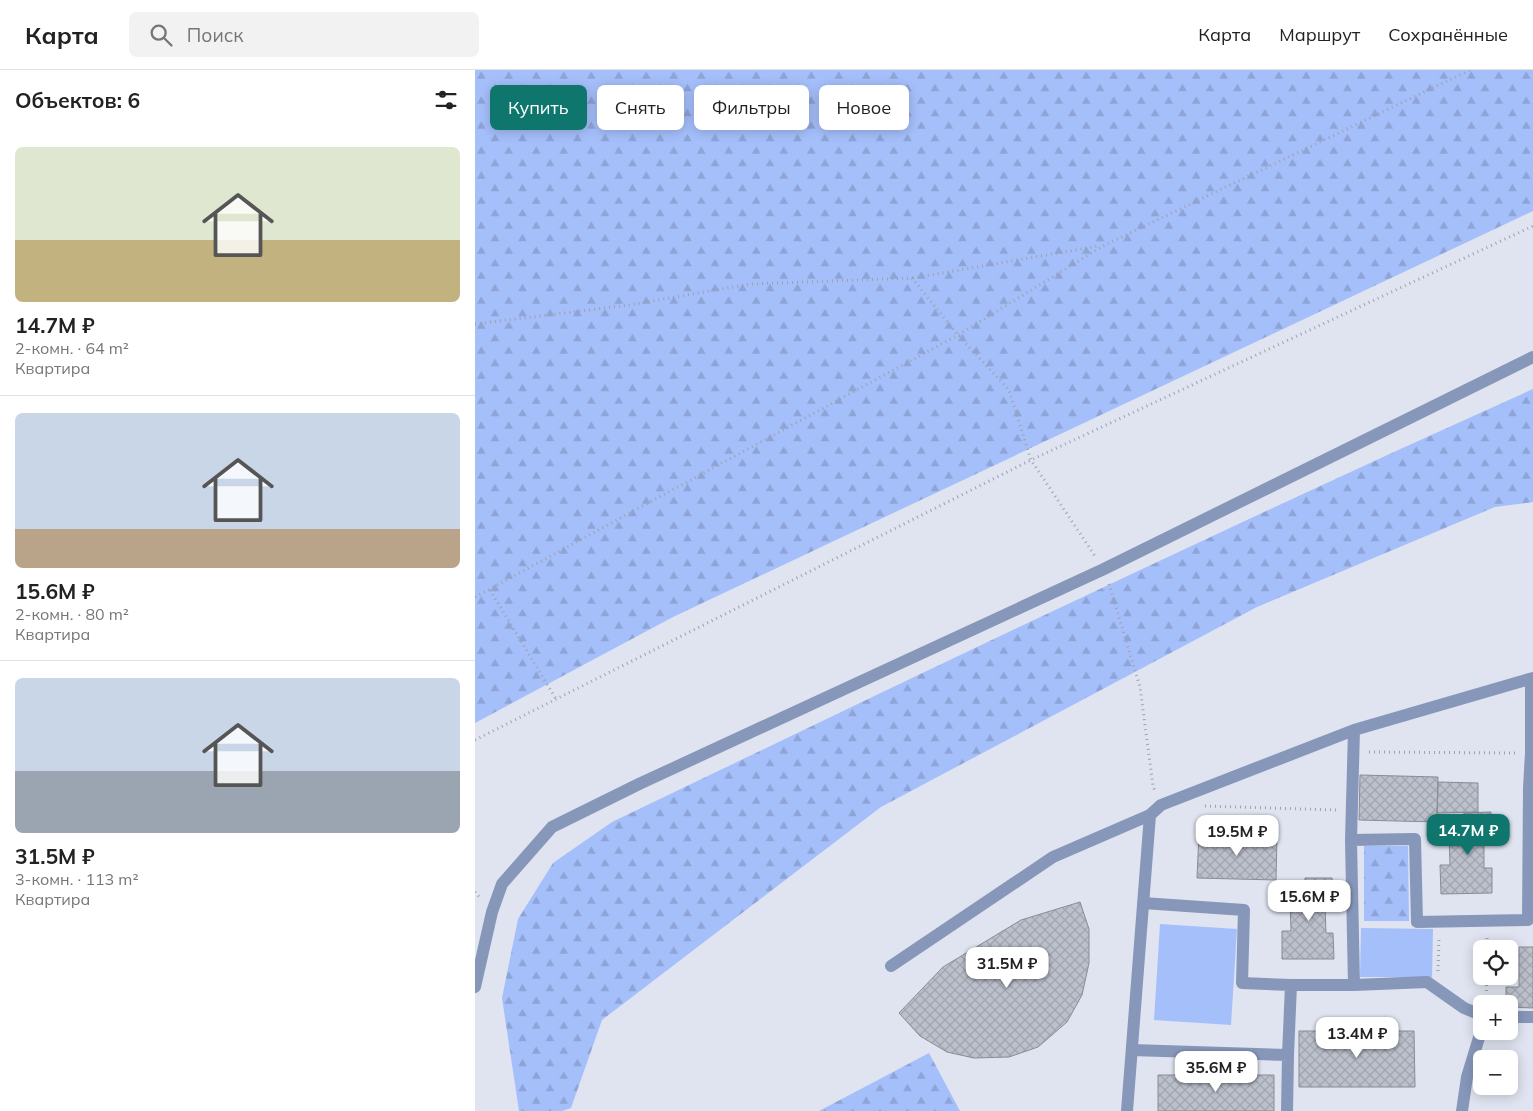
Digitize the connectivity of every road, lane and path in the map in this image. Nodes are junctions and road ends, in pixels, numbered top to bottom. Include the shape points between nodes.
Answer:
1 (1470, 70) edge
2 (1533, 226) edge
3 (1103, 246) junction
4 (912, 278) junction
5 (475, 324) edge
6 (959, 335) junction
7 (1533, 357) edge
8 (1031, 460) junction
9 (1104, 569) junction
10 (490, 590) junction
11 (475, 597) edge
12 (1532, 678) edge
13 (556, 699) junction
14 (1354, 730) junction
15 (475, 740) edge
16 (1354, 752) junction
17 (1531, 753) junction
18 (1531, 788) edge
19 (1161, 805) junction
20 (1199, 806) dead end
21 (1352, 810) junction
22 (1150, 815) junction
23 (1351, 840) junction
24 (1143, 903) junction
25 (1439, 922) junction
26 (891, 966) dead end
27 (1291, 985) junction
28 (1354, 985) junction
29 (475, 987) edge
30 (1438, 990) junction
31 (1473, 1012) edge
32 (1518, 1017) edge
33 (1533, 1017) edge
34 (1478, 1040) edge
35 (1132, 1050) junction
36 (1288, 1055) junction
37 (1127, 1111) edge
38 (1287, 1111) edge
39 (1462, 1111) edge

1 - 3 path
2 - 8 path
3 - 4 path
3 - 6 path
4 - 5 path via 750,284 629,305
4 - 6 path
6 - 8 path via 1009,390
6 - 10 path
7 - 9 lane
8 - 9 path
8 - 13 path
9 - 19 path via 1140,687 1153,786
9 - 29 lane via 552,827 502,884 492,912
10 - 11 path
10 - 13 path
12 - 14 lane
12 - 17 lane
13 - 15 path
14 - 16 lane
14 - 19 lane
16 - 17 path
16 - 21 lane
17 - 18 lane
18 - 25 lane via 1528,920
19 - 22 lane
20 - 21 path
21 - 23 lane
22 - 24 lane
22 - 26 lane via 1053,857
23 - 25 lane via 1415,839 1417,922
23 - 28 lane
24 - 27 lane via 1244,910 1241,983
24 - 35 lane
25 - 30 path
27 - 28 lane
27 - 36 lane
28 - 30 lane via 1427,982
30 - 31 lane
32 - 33 lane
34 - 39 lane via 1467,1077
35 - 36 lane
35 - 37 lane
36 - 38 lane

